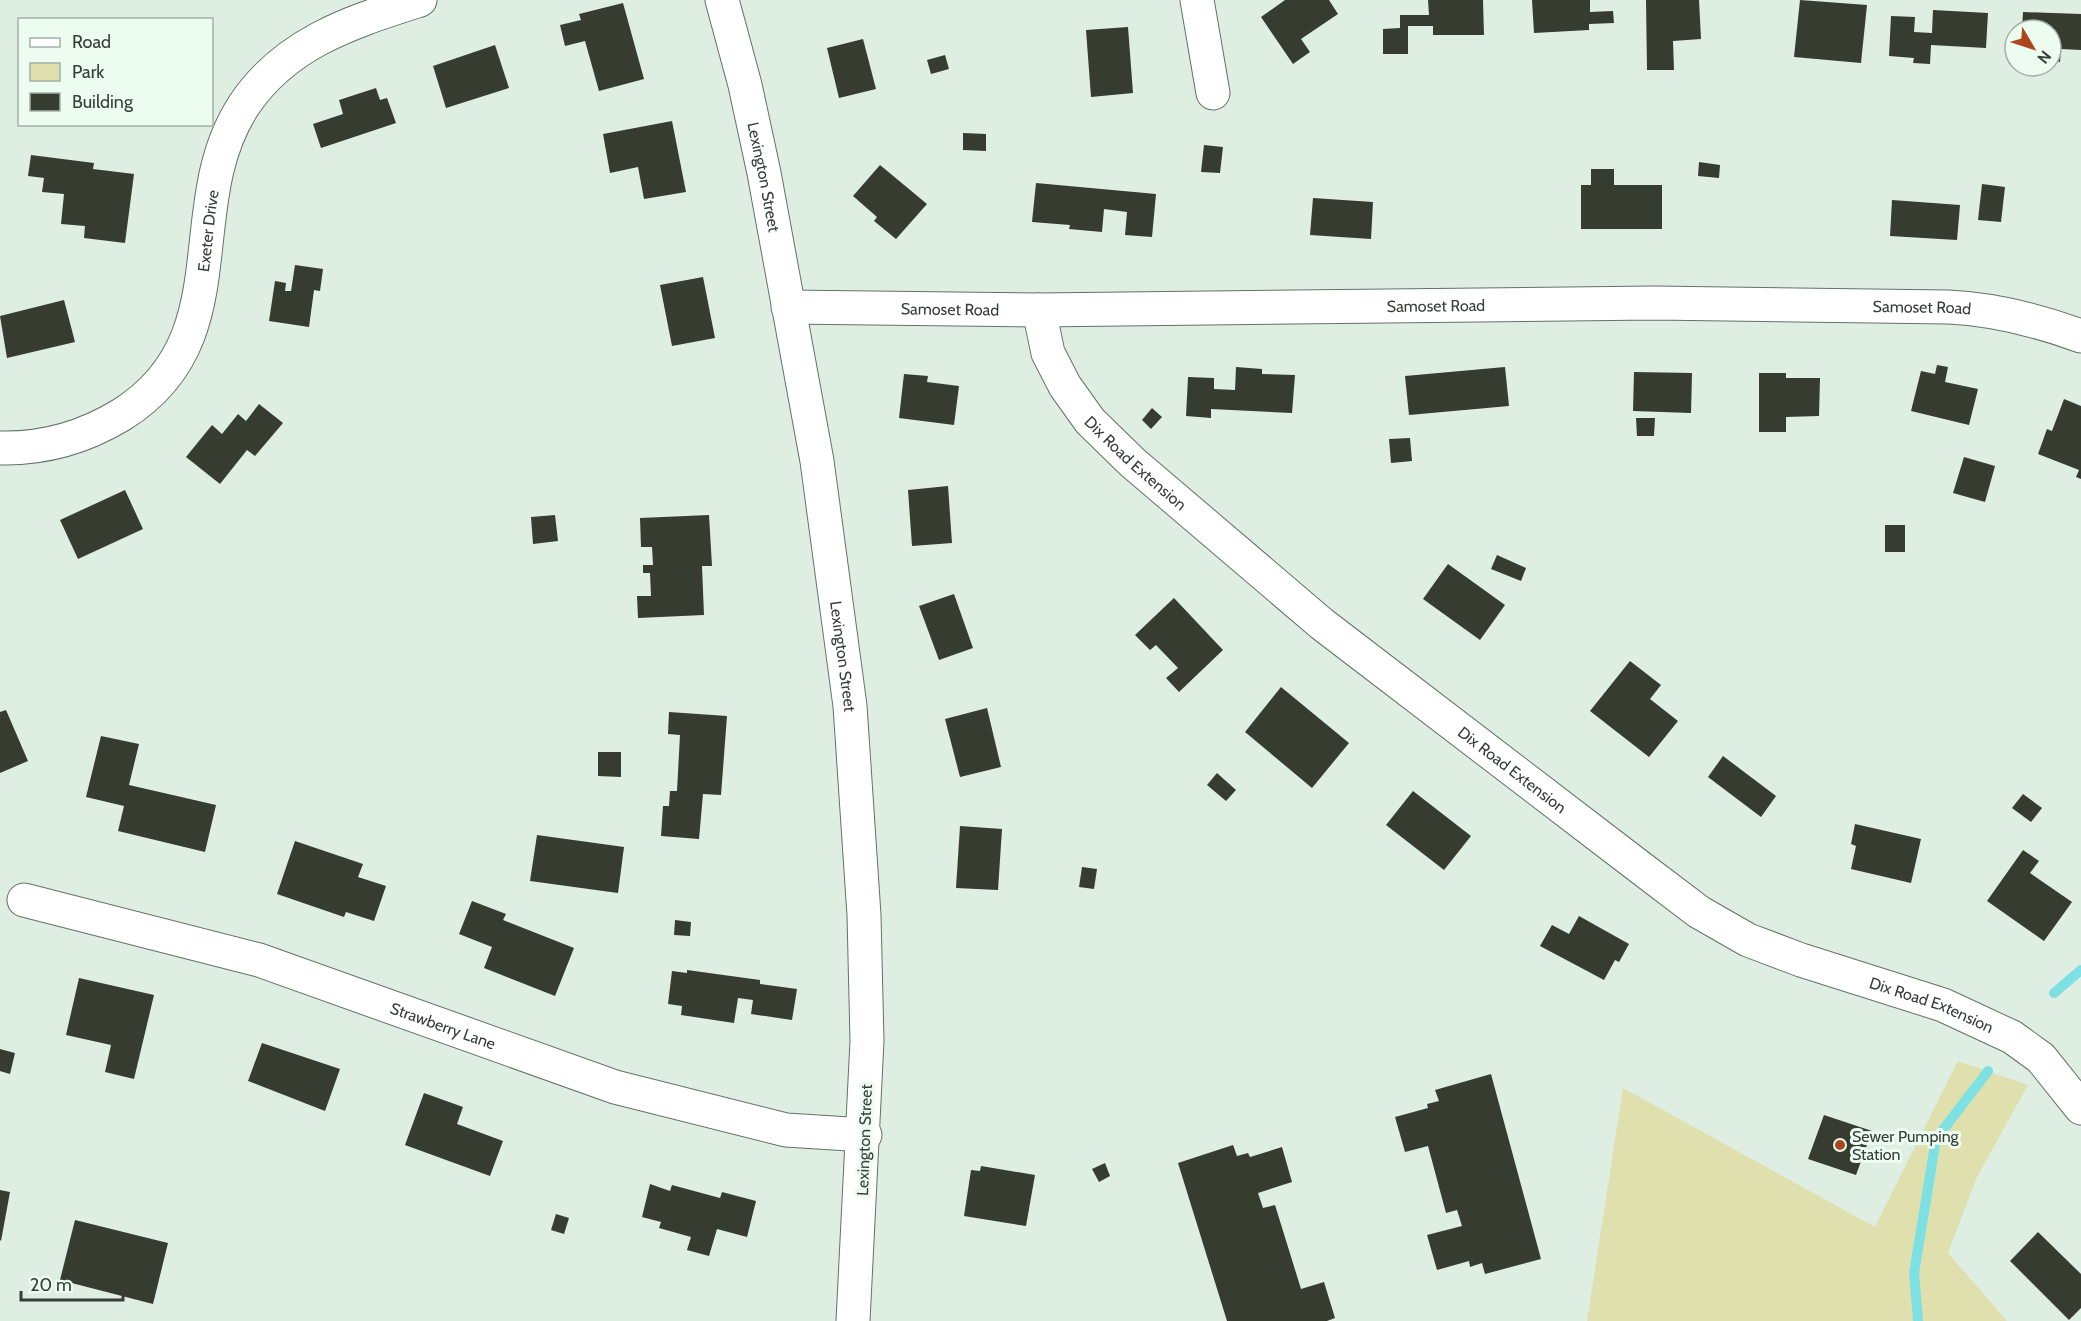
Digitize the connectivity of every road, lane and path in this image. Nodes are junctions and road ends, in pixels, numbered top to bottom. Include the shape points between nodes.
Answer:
1 (420, 0) edge
2 (722, 0) edge
3 (1197, 0) edge
4 (1213, 93) dead end
5 (788, 307) junction
6 (1039, 310) junction
7 (2081, 336) edge
8 (0, 448) edge
9 (24, 900) dead end
10 (2081, 1108) edge
11 (865, 1135) junction
12 (854, 1321) edge

1 - 8 street, Exeter Drive via 345,24 307,44 273,70 245,103 224,141 215,172 196,314 178,355 156,386 127,411 94,430 39,447
2 - 5 street, Lexington Street via 747,96
3 - 4 street
5 - 6 street, Samoset Road
5 - 11 street, Lexington Street via 818,461 850,706 864,915
6 - 7 street, Samoset Road via 1654,303 1948,307 2001,312
6 - 10 street, Dix Road Extension via 1048,353 1090,421 1132,462 1322,624 1699,912 1748,940 1943,1005 2012,1037 2042,1058
9 - 11 street, Strawberry Lane via 279,967 615,1087 786,1130
11 - 12 street, Lexington Street

